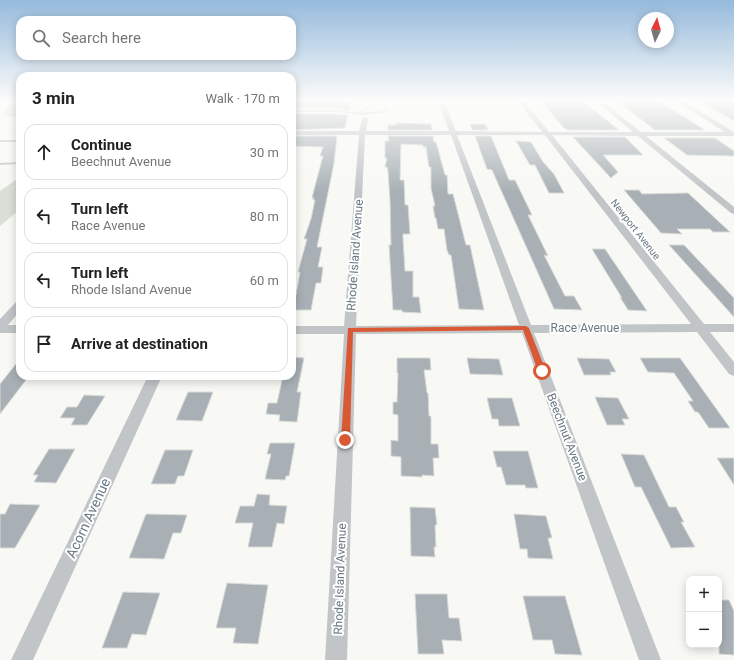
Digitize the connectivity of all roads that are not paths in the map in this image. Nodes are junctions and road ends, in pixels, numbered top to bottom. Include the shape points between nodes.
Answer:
1 (636, 132) edge
2 (296, 134) edge
3 (362, 134) junction
4 (452, 134) junction
5 (547, 134) junction
6 (639, 134) junction
7 (734, 134) edge
8 (0, 141) edge
9 (16, 141) edge
10 (16, 163) edge
11 (0, 164) edge
12 (734, 211) edge
13 (16, 309) edge
14 (0, 328) edge
15 (526, 328) junction
16 (700, 328) junction
17 (734, 328) edge
18 (16, 329) edge
19 (296, 330) edge
20 (350, 330) junction
21 (734, 371) edge
22 (153, 380) edge
23 (22, 660) edge
24 (336, 660) edge
25 (650, 660) edge

1 - 6 street
2 - 3 street
3 - 4 street
3 - 20 street, Rhode Island Avenue
4 - 5 street
4 - 15 street, Beechnut Avenue
5 - 6 street
5 - 16 street, Newport Avenue
6 - 7 street
6 - 12 street
8 - 9 lane
10 - 11 lane
13 - 14 street
14 - 18 street
15 - 16 street, Race Avenue
15 - 20 street, Race Avenue
15 - 25 street, Beechnut Avenue
16 - 17 street, Race Avenue
16 - 21 street, Newport Avenue
19 - 20 street, Race Avenue
20 - 24 street, Rhode Island Avenue
22 - 23 street, Acorn Avenue

